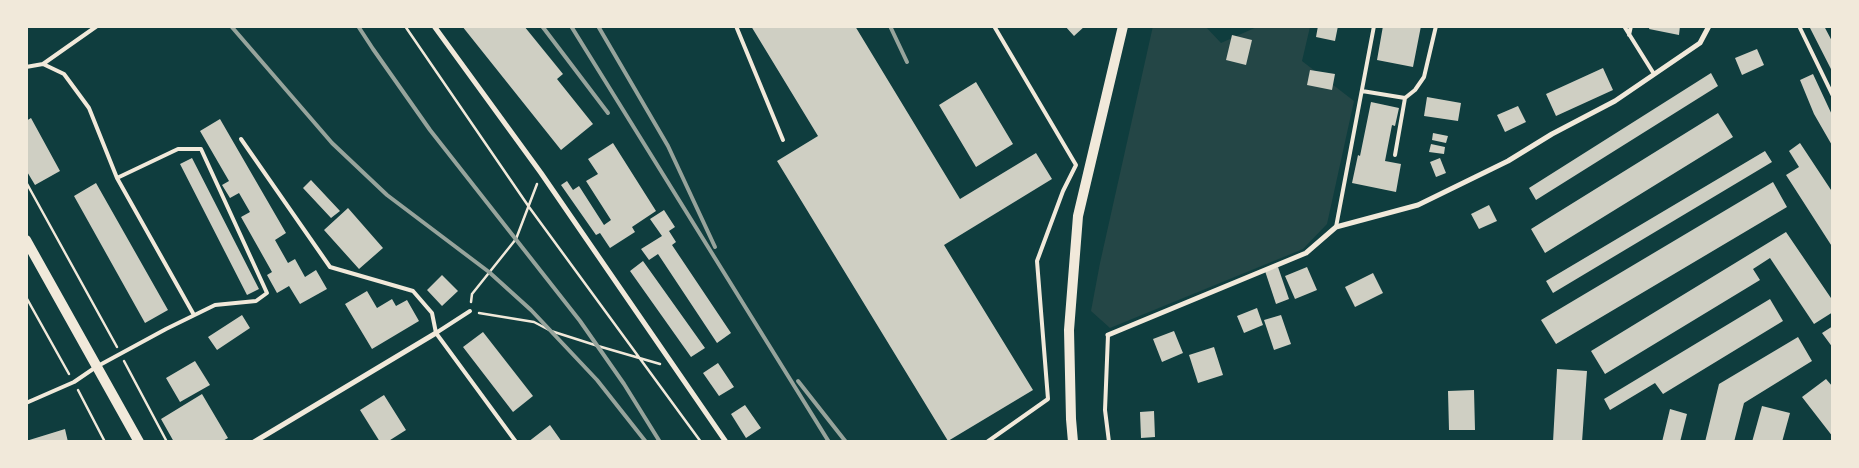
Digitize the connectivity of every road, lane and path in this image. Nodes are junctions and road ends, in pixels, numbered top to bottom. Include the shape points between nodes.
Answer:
1 (97, 26) edge
2 (405, 26) edge
3 (434, 26) edge
4 (736, 26) edge
5 (994, 26) edge
6 (1123, 26) edge
7 (1374, 26) edge
8 (1436, 26) edge
9 (1624, 26) edge
10 (1631, 26) edge
11 (1709, 26) edge
12 (1799, 26) edge
13 (1629, 36) junction
14 (43, 64) junction
15 (26, 67) edge
16 (1654, 74) junction
17 (1362, 91) junction
18 (1833, 96) edge
19 (1406, 98) junction
20 (242, 139) dead end
21 (784, 140) dead end
22 (1395, 155) dead end
23 (541, 173) junction
24 (117, 178) junction
25 (26, 182) edge
26 (529, 207) junction
27 (1336, 227) junction
28 (26, 240) edge
29 (26, 297) edge
30 (470, 311) junction
31 (194, 315) junction
32 (436, 333) junction
33 (1108, 335) joint
34 (121, 354) junction
35 (642, 359) junction
36 (96, 366) junction
37 (676, 368) junction
38 (74, 382) junction
39 (26, 403) edge
40 (136, 441) edge
41 (105, 442) edge
42 (167, 442) edge
43 (254, 442) edge
44 (516, 442) edge
45 (701, 442) edge
46 (726, 442) edge
47 (987, 442) edge
48 (1073, 442) edge
49 (1109, 442) edge

1 - 14 lane
2 - 26 path
3 - 23 street
4 - 21 lane
5 - 47 lane via 1076,165 1063,191 1038,261 1048,399
6 - 48 main road via 1078,216 1069,330
7 - 17 lane
8 - 19 lane via 1424,76
9 - 13 lane
10 - 13 lane
11 - 16 street via 1700,42
12 - 18 lane
13 - 16 lane
14 - 15 lane
14 - 24 lane via 64,74 89,108
16 - 27 street via 1615,101 1508,161 1418,205
17 - 19 lane
17 - 27 lane
19 - 22 lane
20 - 32 lane via 330,266 413,291 432,313
23 - 26 path
23 - 37 street
24 - 31 lane
24 - 31 lane via 178,149 201,149 267,293 256,301 214,305
25 - 34 path
26 - 30 path via 516,240 472,294
26 - 35 path
27 - 33 street via 1306,253
28 - 36 main road
29 - 38 path
30 - 32 lane
30 - 35 path via 534,322
31 - 34 lane
32 - 43 street
32 - 44 lane
33 - 49 lane via 1105,410
34 - 36 lane
34 - 42 path
35 - 37 path
35 - 45 path
36 - 38 lane
36 - 40 main road
37 - 46 street
38 - 39 lane
38 - 41 path

